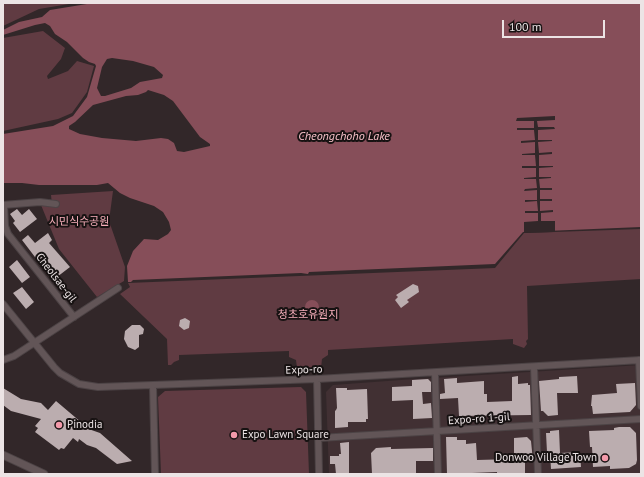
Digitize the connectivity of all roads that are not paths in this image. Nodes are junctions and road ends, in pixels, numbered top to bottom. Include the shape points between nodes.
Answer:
1 (56, 204) dead end
2 (3, 205) edge
3 (118, 288) dead end
4 (3, 304) edge
5 (74, 317) junction
6 (34, 343) junction
7 (3, 360) edge
8 (640, 360) edge
9 (534, 367) junction
10 (435, 373) junction
11 (317, 380) junction
12 (153, 386) junction
13 (641, 406) edge
14 (641, 419) edge
15 (536, 425) junction
16 (437, 432) junction
17 (318, 438) junction
18 (3, 455) edge
19 (44, 474) edge
20 (156, 474) edge
21 (319, 474) edge
22 (438, 474) edge
23 (538, 474) edge

1 - 2 street, Cheolsae-gil via 40,202
2 - 5 street, Cheolsae-gil via 8,234
3 - 5 street, Cheolsae-gil
4 - 6 street, Expo-ro
5 - 6 street
6 - 7 street
6 - 12 street, Expo-ro via 60,373 79,384 98,387
8 - 9 street, Expo-ro
8 - 13 street
9 - 10 street, Expo-ro
9 - 15 street
10 - 11 street, Expo-ro
10 - 16 street
11 - 12 street, Expo-ro
11 - 17 street
12 - 20 street
14 - 15 street, Expo-ro 1-gil
15 - 16 street, Expo-ro 1-gil
15 - 23 street
16 - 17 street, Expo-ro 1-gil
16 - 22 street
17 - 21 street
18 - 19 street

